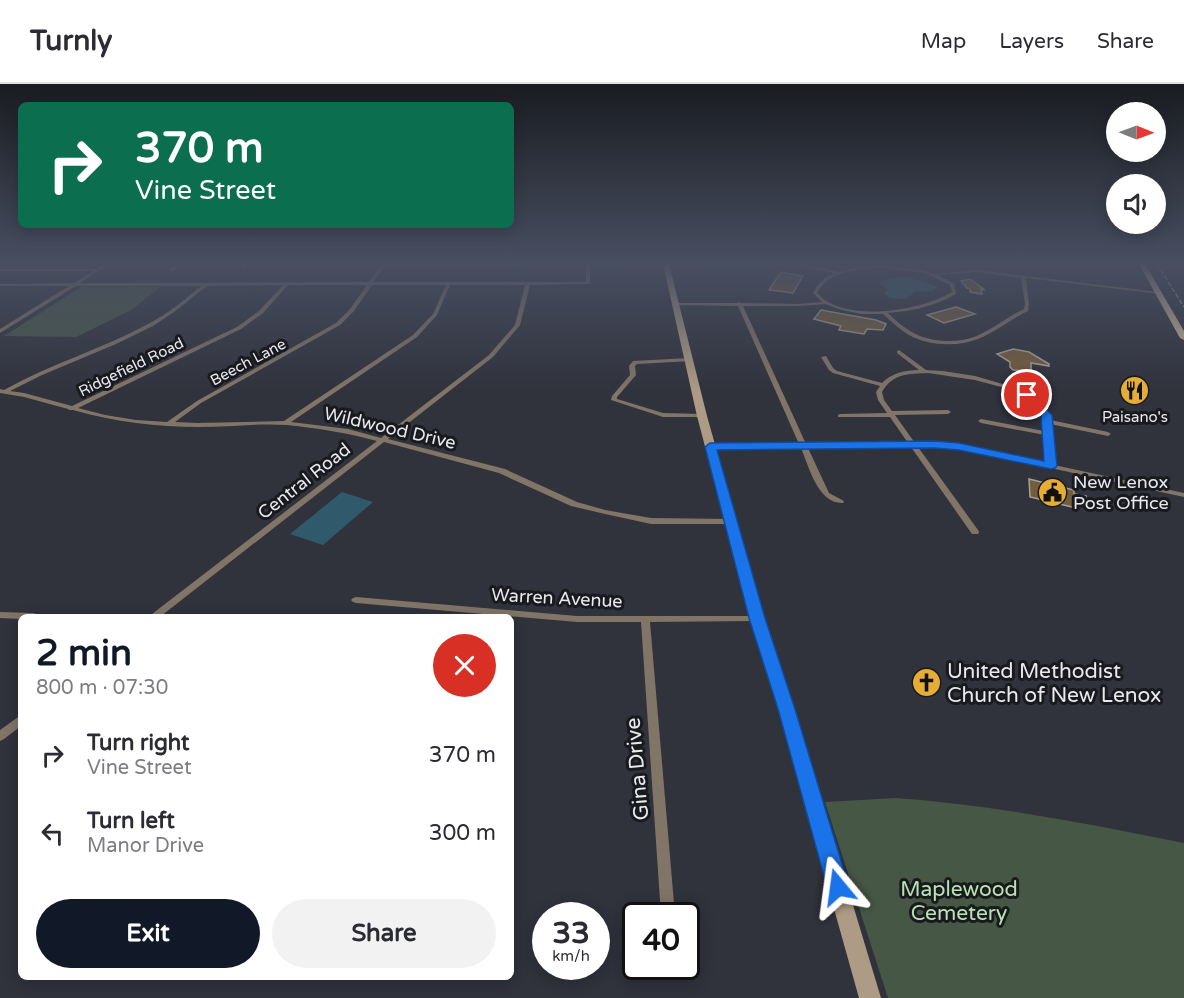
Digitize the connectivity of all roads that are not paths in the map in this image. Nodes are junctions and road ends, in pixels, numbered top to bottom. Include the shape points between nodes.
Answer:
1 (39, 307) edge
2 (178, 307) edge
3 (266, 307) edge
4 (354, 307) edge
5 (439, 307) edge
6 (523, 307) edge
7 (676, 307) edge
8 (741, 307) edge
9 (838, 307) edge
10 (919, 307) edge
11 (1027, 307) edge
12 (1166, 307) edge
13 (885, 313) junction
14 (0, 331) edge
15 (1184, 338) edge
16 (899, 352) dead end
17 (824, 357) dead end
18 (689, 360) junction
19 (924, 372) junction
20 (883, 385) junction
21 (2, 393) edge
22 (71, 409) junction
23 (948, 412) dead end
24 (891, 414) junction
25 (702, 416) junction
26 (840, 416) dead end
27 (981, 421) dead end
28 (1048, 422) junction
29 (285, 423) junction
30 (168, 424) junction
31 (1049, 434) junction
32 (1108, 434) dead end
33 (385, 439) junction
34 (912, 445) junction
35 (710, 447) junction
36 (803, 447) junction
37 (1051, 466) junction
38 (1184, 495) edge
39 (840, 501) dead end
40 (731, 522) junction
41 (975, 532) dead end
42 (356, 600) dead end
43 (157, 614) edge
44 (0, 615) edge
45 (18, 616) edge
46 (757, 618) junction
47 (645, 619) junction
48 (18, 722) edge
49 (0, 736) edge
50 (667, 902) edge
51 (870, 998) edge

1 - 14 street
2 - 21 street via 151,325
3 - 22 street, Ridgefield Road via 239,328
4 - 30 street, Beech Lane via 338,324 199,402
5 - 29 street via 415,336
6 - 33 street, Central Road via 503,344 491,356
7 - 18 street
8 - 36 street
9 - 13 street via 855,312
10 - 13 street
11 - 13 street via 982,335 940,342 911,335
12 - 15 main road
16 - 19 street
17 - 20 street via 835,372
18 - 25 street
18 - 25 street via 635,362 633,375 614,400 663,415
19 - 20 street via 899,374
19 - 28 street via 1017,390 1042,410
20 - 24 street via 879,392 881,400
21 - 22 street, Wildwood Drive
22 - 30 street, Wildwood Drive via 115,419
23 - 24 street
24 - 26 street
24 - 34 street
25 - 35 street
27 - 31 street
28 - 31 street
28 - 32 street
29 - 30 street, Wildwood Drive
29 - 33 street, Wildwood Drive
31 - 37 street
33 - 40 street, Wildwood Drive via 502,471 574,504 605,512 651,521
33 - 43 street, Central Road
34 - 36 street
34 - 37 street via 959,446
34 - 41 street
35 - 36 street
35 - 40 street
36 - 39 street via 826,494
37 - 38 street
40 - 46 street
42 - 47 street, Warren Avenue via 577,618
44 - 45 street
46 - 47 street, Warren Avenue
46 - 51 street
47 - 50 street, Gina Drive
48 - 49 street

